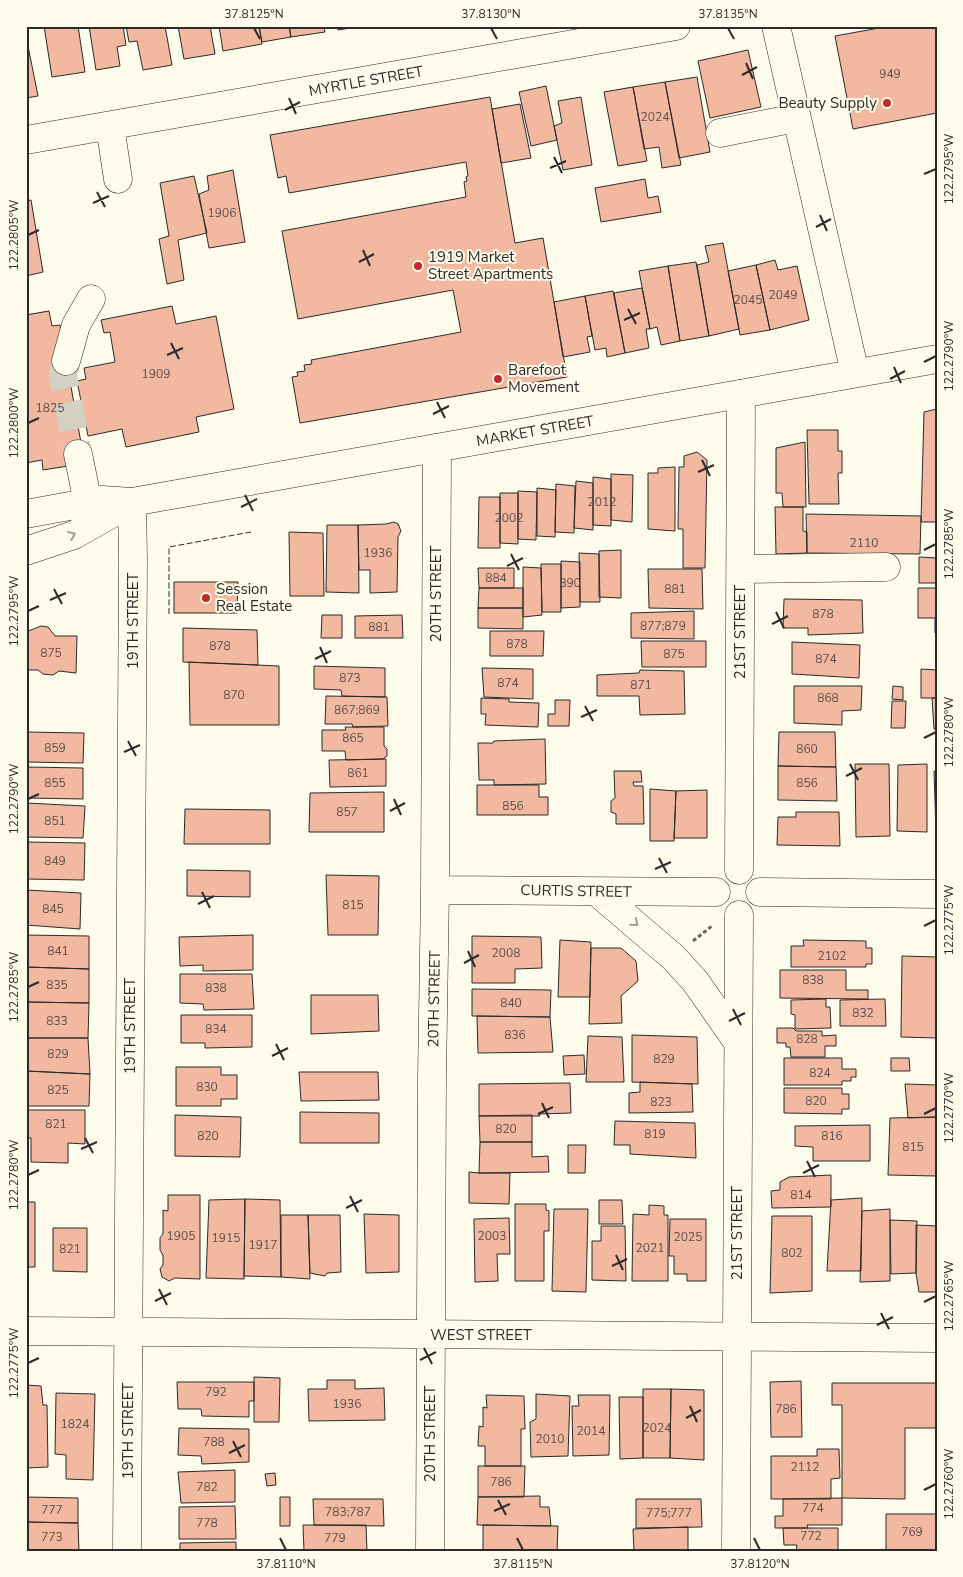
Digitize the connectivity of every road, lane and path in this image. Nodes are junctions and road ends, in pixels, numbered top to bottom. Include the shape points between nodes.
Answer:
1 (676, 26) edge
2 (776, 26) edge
3 (796, 118) junction
4 (110, 126) junction
5 (720, 133) dead end
6 (26, 140) edge
7 (118, 179) dead end
8 (91, 300) dead end
9 (937, 359) edge
10 (66, 361) tunnel mouth
11 (855, 373) junction
12 (741, 394) junction
13 (436, 448) junction
14 (78, 454) tunnel mouth
15 (132, 502) junction
16 (88, 503) junction
17 (26, 514) edge
18 (26, 550) edge
19 (886, 567) dead end
20 (741, 570) junction
21 (739, 870) junction
22 (436, 890) junction
23 (598, 892) junction
24 (760, 892) junction
25 (937, 894) edge
26 (726, 906) junction
27 (673, 956) junction
28 (737, 1041) junction
29 (26, 1331) edge
30 (128, 1332) junction
31 (430, 1335) junction
32 (736, 1335) junction
33 (937, 1338) edge
34 (127, 1551) edge
35 (430, 1551) edge
36 (736, 1551) edge

1 - 4 street, MYRTLE STREET
2 - 3 street
3 - 5 street
3 - 11 street
4 - 6 street, MYRTLE STREET
4 - 7 street
8 - 10 street via 76,325
9 - 11 street, MARKET STREET
11 - 12 street, MARKET STREET
12 - 13 street, MARKET STREET
12 - 20 street, 21ST STREET
13 - 15 street, MARKET STREET
13 - 22 street, 20TH STREET
14 - 16 street
15 - 16 street, MARKET STREET via 102,500
18 -> 15 street, MARKET STREET via 74,535
15 - 30 street, 19TH STREET
16 - 17 street, MARKET STREET
19 - 20 street
20 - 21 street, 21ST STREET
21 - 24 street via 754,877
21 - 26 street via 723,876 718,884
22 - 23 street, CURTIS STREET
22 - 31 street, 20TH STREET
23 - 26 street, CURTIS STREET
23 -> 27 street
24 - 25 street
24 - 26 street via 754,908 747,913
26 - 27 path via 713,925
26 - 28 street, 21ST STREET
27 - 28 street
28 - 32 street, 21ST STREET
29 - 30 street, WEST STREET
30 - 31 street, WEST STREET
30 - 34 street, 19TH STREET
31 - 32 street, WEST STREET
31 - 35 street, 20TH STREET
32 - 33 street, WEST STREET
32 - 36 street, 21ST STREET

